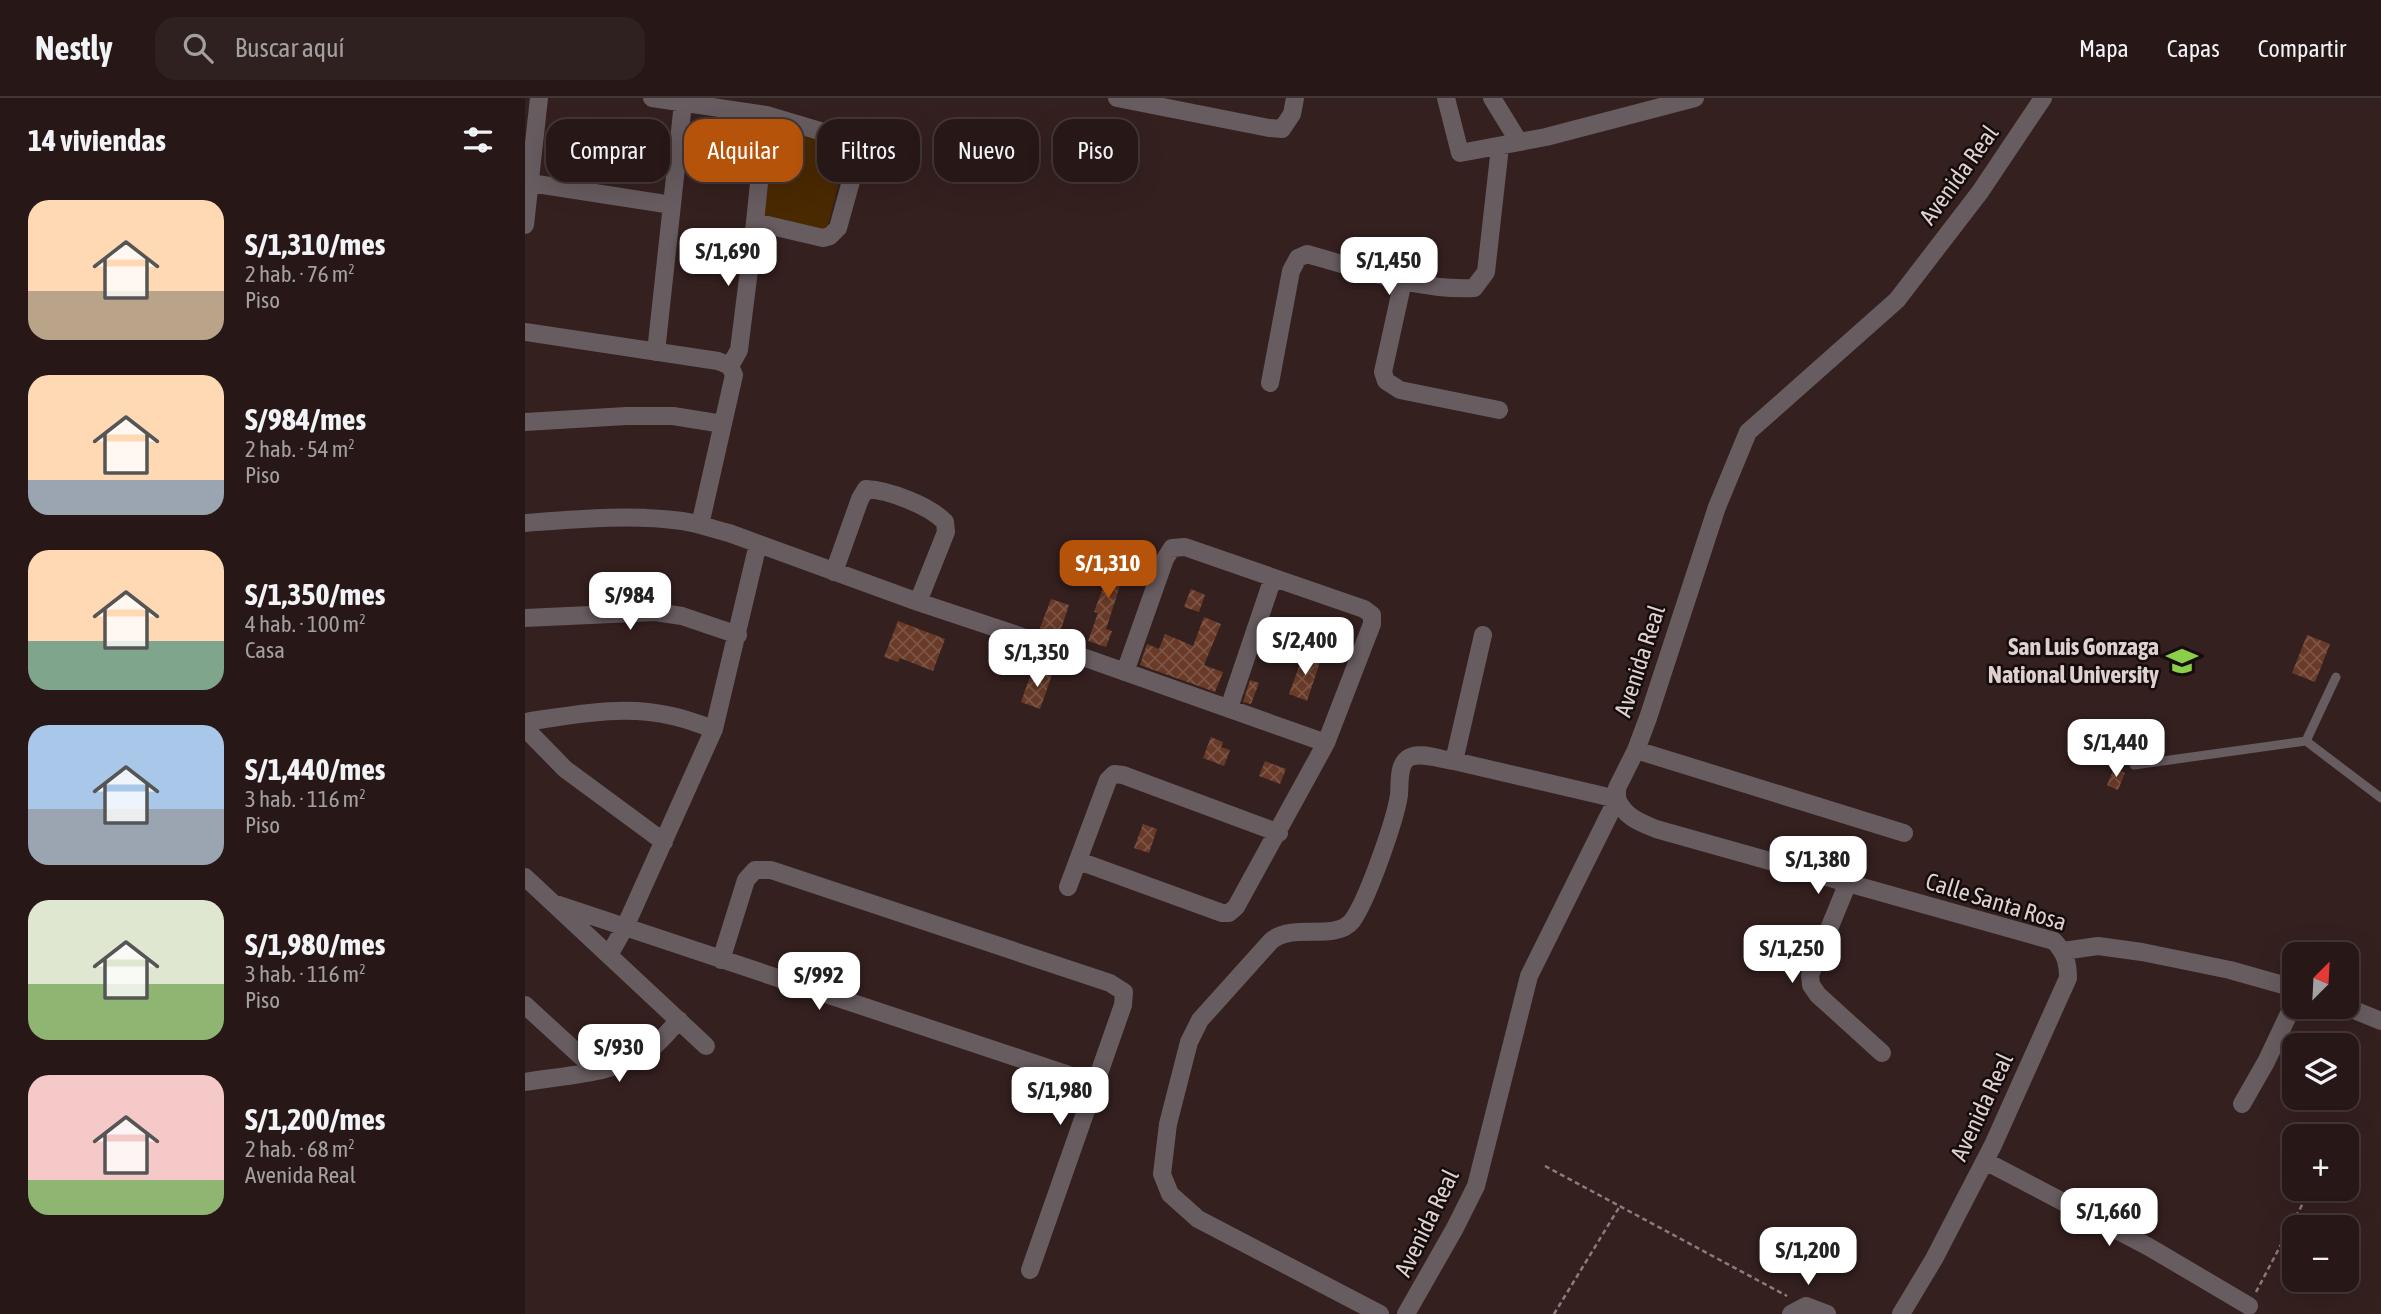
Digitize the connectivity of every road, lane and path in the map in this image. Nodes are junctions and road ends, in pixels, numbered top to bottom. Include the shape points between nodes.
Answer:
1 (539, 98) edge
2 (652, 98) edge
3 (1117, 98) edge
4 (1295, 98) edge
5 (1446, 98) edge
6 (1492, 98) edge
7 (1695, 98) edge
8 (2043, 98) edge
9 (683, 103) junction
10 (1180, 104) edge
11 (1627, 106) edge
12 (766, 115) junction
13 (1519, 142) junction
14 (1500, 147) junction
15 (530, 183) junction
16 (672, 205) junction
17 (755, 222) junction
18 (525, 225) edge
19 (1403, 281) junction
20 (525, 332) edge
21 (656, 352) junction
22 (730, 366) junction
23 (1269, 383) dead end
24 (1499, 410) dead end
25 (525, 422) edge
26 (723, 424) junction
27 (525, 523) edge
28 (700, 525) junction
29 (758, 544) junction
30 (834, 572) junction
31 (1273, 578) junction
32 (918, 602) junction
33 (525, 618) edge
34 (737, 635) junction
35 (1483, 635) dead end
36 (1125, 672) junction
37 (2336, 677) dead end
38 (1229, 708) junction
39 (525, 722) edge
40 (525, 728) edge
41 (715, 729) junction
42 (2306, 741) junction
43 (1327, 743) junction
44 (1636, 750) junction
45 (1454, 761) junction
46 (2134, 765) dead end
47 (2381, 798) edge
48 (1617, 799) junction
49 (1279, 833) junction
50 (1904, 834) dead end
51 (664, 842) junction
52 (1079, 861) junction
53 (525, 877) edge
54 (1847, 885) junction
55 (1068, 887) dead end
56 (553, 903) junction
57 (625, 927) junction
58 (2063, 951) junction
59 (609, 956) junction
60 (721, 960) junction
61 (2282, 985) edge
62 (525, 1005) edge
63 (2359, 1012) edge
64 (2286, 1019) edge
65 (679, 1020) junction
66 (2381, 1021) edge
67 (706, 1046) dead end
68 (1882, 1053) dead end
69 (596, 1070) junction
70 (525, 1082) edge
71 (1096, 1084) junction
72 (2242, 1104) dead end
73 (1985, 1161) junction
74 (1545, 1166) dead end
75 (2304, 1201) edge
76 (1620, 1206) junction
77 (1030, 1269) dead end
78 (2249, 1306) joint
79 (1798, 1310) edge
80 (1377, 1313) edge
81 (1406, 1314) edge
82 (1554, 1314) edge
83 (1827, 1314) edge
84 (1901, 1314) edge

1 - 15 street
2 - 9 street
3 - 10 street
4 - 10 street via 1282,129
5 - 14 street via 1460,153
6 - 13 street
7 - 11 street
8 - 44 street, Avenida Real via 1980,192 1897,300 1748,432 1717,507
9 - 12 street
9 - 16 street
11 - 13 street
12 - 17 street
12 - 17 street via 850,140 858,146 858,156 838,228 831,236
13 - 14 street
14 - 19 street via 1486,272 1474,288
15 - 16 street
15 - 18 street
16 - 21 street
17 - 22 street via 739,350
19 - 23 street via 1307,254 1298,258 1291,271
19 - 24 street via 1385,381 1400,390
20 - 21 street
21 - 22 street
22 - 26 street via 734,374
25 - 26 street via 661,416
26 - 28 street
27 - 28 street via 649,518
28 - 29 street
29 - 30 street
29 - 34 street
30 - 32 street
30 - 32 street via 860,499 866,489 877,490 935,512 945,522 946,532
31 - 36 street via 1185,547 1172,548
31 - 38 street
31 - 43 street via 1371,615 1372,624
32 - 36 street
33 - 34 street via 655,612
34 - 41 street
35 - 45 street
36 - 38 street
37 - 42 lane
38 - 43 street
39 - 41 street via 636,710
40 - 51 street via 565,769
41 - 51 street
42 - 46 lane
42 - 47 lane
43 - 49 street
44 - 48 street, Avenida Real via 1617,788
44 - 50 street
45 - 48 street
45 - 80 street via 1417,755 1402,765 1382,853 1350,923 1335,930 1278,935 1201,1020 1189,1042 1168,1124 1162,1174 1170,1194 1198,1219
48 - 54 street, Calle Santa Rosa via 1629,817 1656,830
48 - 81 street, Avenida Real via 1529,976 1476,1186
49 - 52 street via 1229,912 1221,913
49 - 52 street via 1114,774
51 - 57 street
52 - 55 street
53 - 56 street
54 - 58 street, Calle Santa Rosa via 2054,942
54 - 68 street via 1810,975 1811,985
56 - 57 street
56 - 59 street
57 - 59 street
57 - 60 street
58 - 61 street, Calle Santa Rosa via 2098,946 2142,952
58 - 73 street, Avenida Real via 2068,978
59 - 65 street
60 - 71 street
60 - 71 street via 746,880 755,870 771,870 1110,983 1125,992
62 - 69 street
63 - 66 street
64 - 72 street
65 - 67 street
65 - 69 street via 650,1050 629,1062
69 - 70 street
71 - 77 street
73 - 78 street via 2149,1247
73 - 84 street, Avenida Real
74 - 76 path
75 - 78 path
76 - 79 path
76 - 82 path
79 - 83 street

